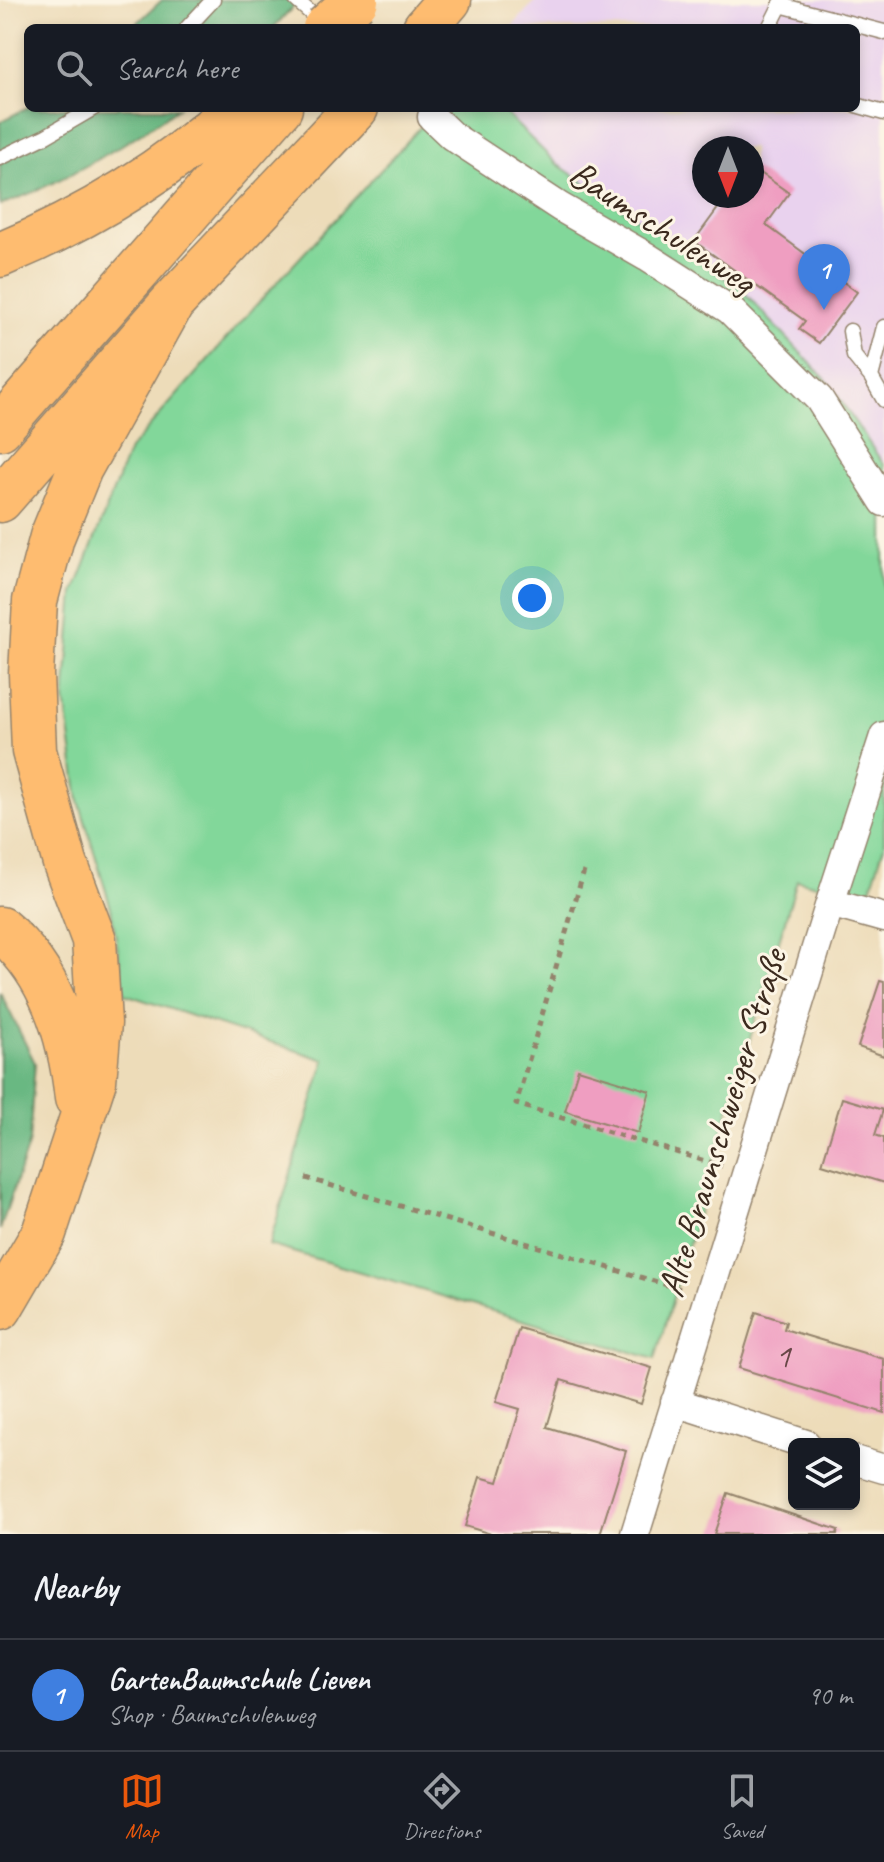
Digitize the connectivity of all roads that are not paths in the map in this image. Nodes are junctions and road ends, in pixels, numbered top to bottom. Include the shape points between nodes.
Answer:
1 (213, 0) edge
2 (296, 0) edge
3 (356, 0) edge
4 (373, 0) edge
5 (449, 0) edge
6 (781, 2) edge
7 (191, 24) edge
8 (323, 24) edge
9 (331, 24) edge
10 (352, 24) edge
11 (428, 24) edge
12 (771, 24) edge
13 (857, 24) edge
14 (860, 25) edge
15 (884, 32) edge
16 (860, 106) edge
17 (87, 112) edge
18 (231, 112) edge
19 (276, 112) edge
20 (427, 112) edge
21 (352, 113) edge
22 (884, 113) edge
23 (0, 158) edge
24 (0, 255) edge
25 (172, 303) junction
26 (884, 327) edge
27 (850, 331) dead end
28 (871, 377) junction
29 (884, 400) edge
30 (0, 428) edge
31 (0, 500) edge
32 (884, 502) edge
33 (884, 736) edge
34 (830, 903) junction
35 (884, 918) edge
36 (0, 929) edge
37 (80, 1128) junction
38 (0, 1308) edge
39 (675, 1402) junction
40 (788, 1438) edge
41 (860, 1462) edge
42 (884, 1469) edge
43 (635, 1534) edge

1 - 7 lane
2 - 8 lane
3 - 9 highway, bridge
4 - 10 highway
5 - 11 highway
6 - 12 lane
6 - 13 lane
14 - 15 lane
16 - 22 lane
17 - 23 lane
18 - 24 highway via 159,171 44,237
19 - 30 highway
20 - 32 street, Baumschulenweg via 452,136 560,207 730,310 819,399
21 - 25 highway
25 - 31 highway
25 - 37 highway via 80,468 52,537 35,601 34,751 65,863 94,940 99,1023 94,1081
26 - 28 lane
27 - 28 lane via 854,356
28 - 29 lane
33 - 34 street, Alte Braunschweiger Straße
34 - 35 street
34 - 39 street, Alte Braunschweiger Straße
36 - 37 highway via 22,947 54,998 73,1062
37 - 38 highway via 44,1233
39 - 40 street
39 - 43 street, Alte Braunschweiger Straße
41 - 42 street

